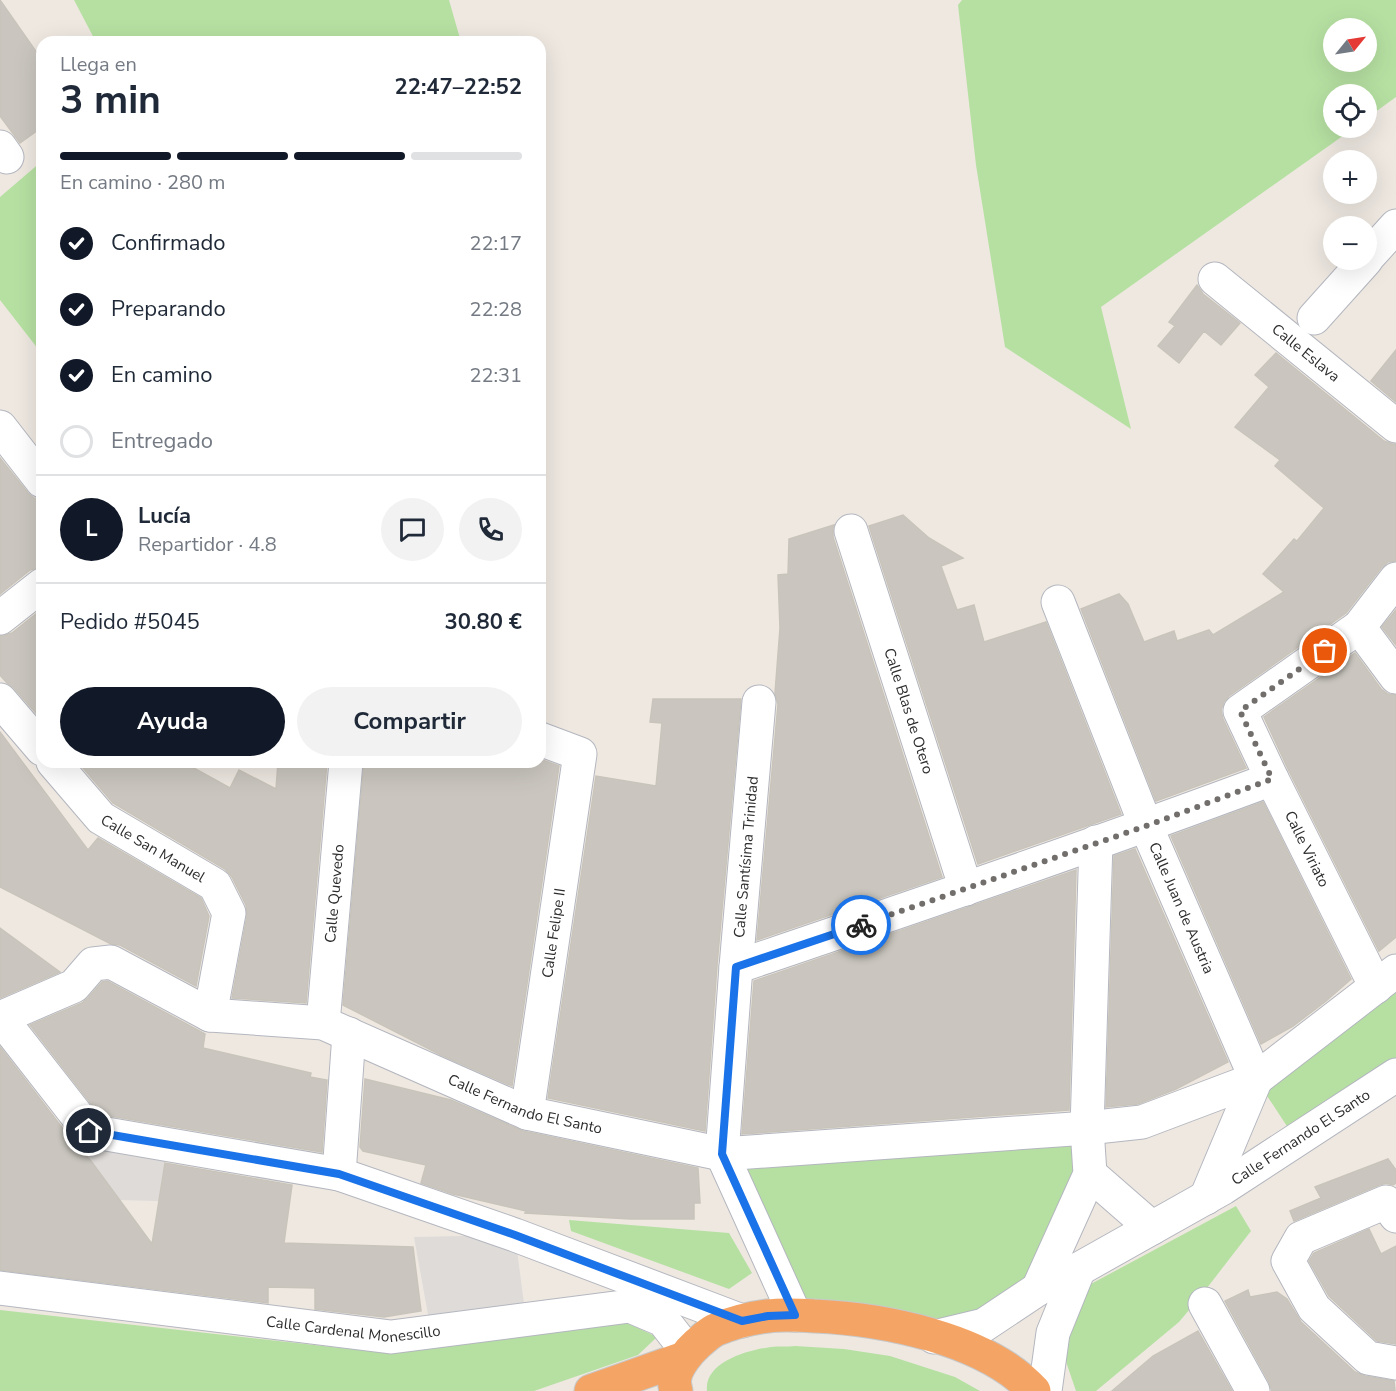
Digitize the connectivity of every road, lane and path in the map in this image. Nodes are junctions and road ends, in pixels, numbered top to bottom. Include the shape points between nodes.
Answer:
1 (1396, 226) edge
2 (1377, 247) edge
3 (1356, 270) edge
4 (1215, 279) dead end
5 (1314, 318) dead end
6 (0, 426) edge
7 (1396, 426) edge
8 (36, 472) edge
9 (851, 531) dead end
10 (1396, 579) edge
11 (36, 590) edge
12 (1058, 602) dead end
13 (0, 618) edge
14 (1359, 627) junction
15 (1396, 677) edge
16 (0, 700) edge
17 (759, 702) dead end
18 (546, 741) edge
19 (36, 742) edge
20 (58, 768) edge
21 (346, 768) edge
22 (1272, 779) junction
23 (1146, 826) junction
24 (1096, 842) junction
25 (966, 889) junction
26 (736, 967) junction
27 (1386, 979) edge
28 (210, 1015) junction
29 (0, 1018) edge
30 (336, 1029) junction
31 (1396, 1075) edge
32 (1256, 1079) junction
33 (527, 1113) junction
34 (1087, 1128) junction
35 (722, 1154) junction
36 (339, 1174) junction
37 (1089, 1174) junction
38 (1206, 1198) junction
39 (1393, 1203) edge
40 (1152, 1228) junction
41 (1080, 1269) junction
42 (0, 1288) edge
43 (1038, 1289) junction
44 (1205, 1304) dead end
45 (795, 1315) junction
46 (742, 1321) junction
47 (934, 1337) junction
48 (686, 1355) junction
49 (1396, 1363) edge
50 (591, 1391) edge
51 (676, 1391) edge
52 (1034, 1391) edge
53 (1045, 1391) edge
54 (1254, 1391) edge

1 - 2 street
3 - 5 street
4 - 7 street, Calle Eslava
6 - 8 street
9 - 25 street, Calle Blas de Otero
10 - 14 street
11 - 13 street
12 - 23 street, Calle Juan de Austria
14 - 15 street
14 - 22 street, Calle Viriato via 1240,711
16 - 19 street
17 - 26 street, Calle Santísima Trinidad
18 - 33 street, Calle Felipe II via 580,754
20 - 28 street, Calle San Manuel via 100,818 215,885 229,913
21 - 30 street, Calle Quevedo
22 - 23 street
22 - 27 street, Calle Viriato
23 - 24 street
23 - 32 street, Calle Juan de Austria
24 - 25 street
24 - 34 street
25 - 26 street
26 - 35 street, Calle Santísima Trinidad
27 - 32 street, Calle Fernando El Santo
28 - 29 street, Calle Fernando El Santo via 111,962 93,964 74,986
28 - 30 street, Calle Fernando El Santo
29 - 36 street via 89,1131
30 - 33 street, Calle Fernando El Santo
30 - 36 street, Calle Quevedo
31 - 38 street, Calle Fernando El Santo
32 - 34 street, Calle Fernando El Santo via 1142,1122
32 - 38 street, Calle Fernando El Santo
33 - 35 street, Calle Fernando El Santo
34 - 35 street, Calle Fernando El Santo
34 - 37 street
35 - 45 street
36 - 46 street via 515,1235
37 - 40 street
37 - 43 street
38 - 40 street, Calle Fernando El Santo
39 - 49 street via 1301,1238 1288,1261 1314,1308 1368,1358
40 - 41 street, Calle Fernando El Santo
41 - 43 street, Calle Fernando El Santo
41 - 53 street via 1053,1333
42 - 48 street, Calle Cardenal Monescillo via 391,1337 630,1306 663,1320
43 - 47 street, Calle Fernando El Santo via 984,1325
44 - 54 street
45 - 46 highway
45 - 47 highway via 847,1318
46 - 48 highway via 713,1330
47 - 52 highway via 970,1348 1000,1364
48 - 50 highway
48 - 51 highway via 675,1378

